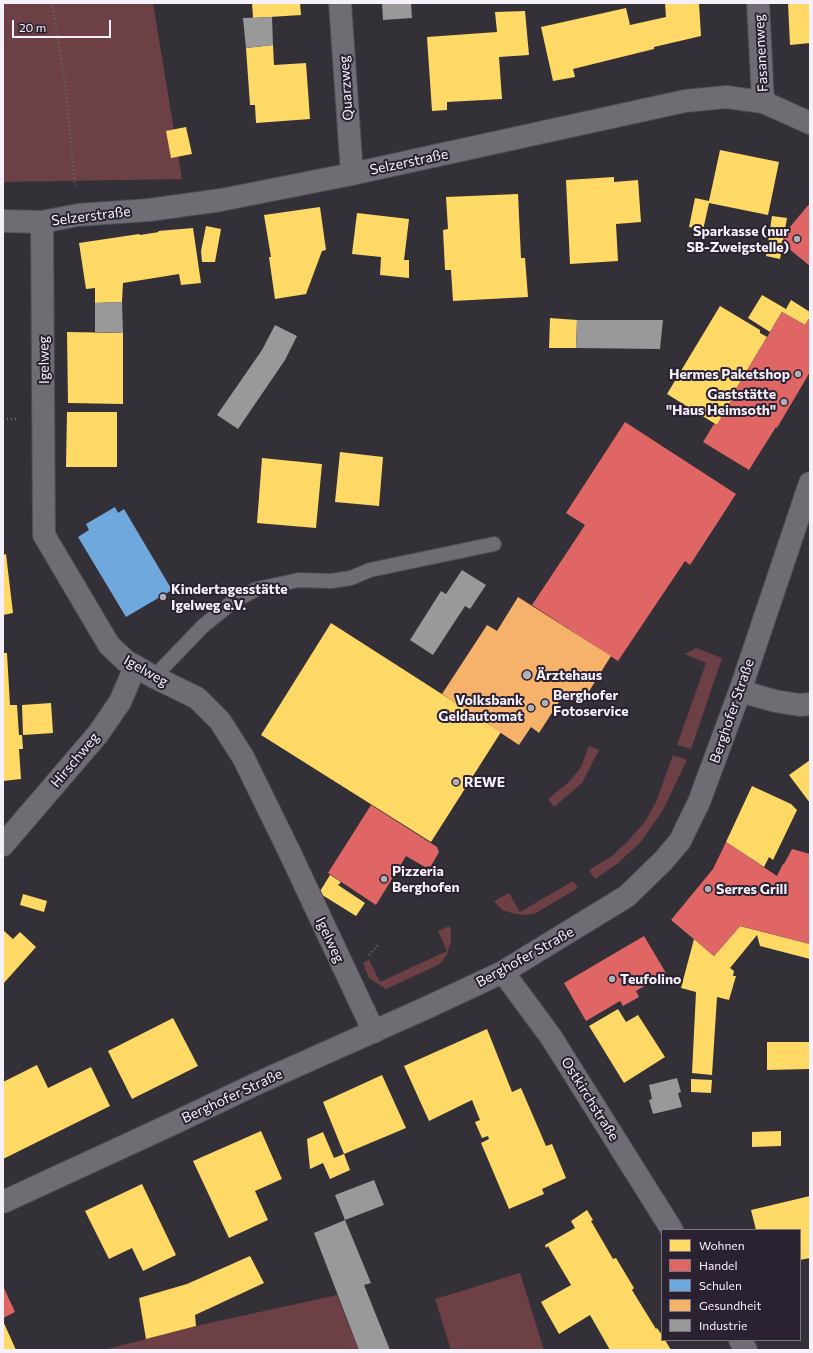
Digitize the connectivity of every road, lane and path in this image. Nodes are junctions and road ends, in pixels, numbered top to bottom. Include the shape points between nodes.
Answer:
1 (52, 3) edge
2 (340, 3) edge
3 (758, 3) edge
4 (763, 102) junction
5 (810, 123) edge
6 (352, 174) junction
7 (78, 215) junction
8 (3, 221) edge
9 (42, 222) junction
10 (810, 483) edge
11 (494, 544) dead end
12 (135, 667) junction
13 (154, 677) junction
14 (740, 691) junction
15 (810, 704) edge
16 (3, 846) edge
17 (503, 972) junction
18 (374, 1032) junction
19 (3, 1202) edge
20 (671, 1229) edge
21 (741, 1341) edge
22 (746, 1350) edge

1 - 7 path via 66,91
2 - 6 street, Quarzweg
3 - 4 street, Fasanenweg
4 - 5 street, Selzerstraße
4 - 6 street, Selzerstraße via 726,97 685,101
6 - 7 street, Selzerstraße via 221,200 148,210
7 - 9 street, Selzerstraße
8 - 9 street, Selzerstraße
9 - 12 street, Igelweg via 44,535 109,645
10 - 14 street, Berghofer Straße
11 - 13 lane via 370,570 351,578 331,581 299,580 257,590 235,600 203,626
12 - 13 street, Igelweg
12 - 16 street, Hirschweg via 120,702 98,734
13 - 18 street, Igelweg via 197,698 220,721 243,757 290,851
14 - 15 street via 775,701
14 - 17 street, Berghofer Straße via 699,802 680,841 628,896
17 - 18 street, Berghofer Straße
17 - 20 street, Ostkirchstraße via 551,1037
18 - 19 street, Berghofer Straße
21 - 22 street

